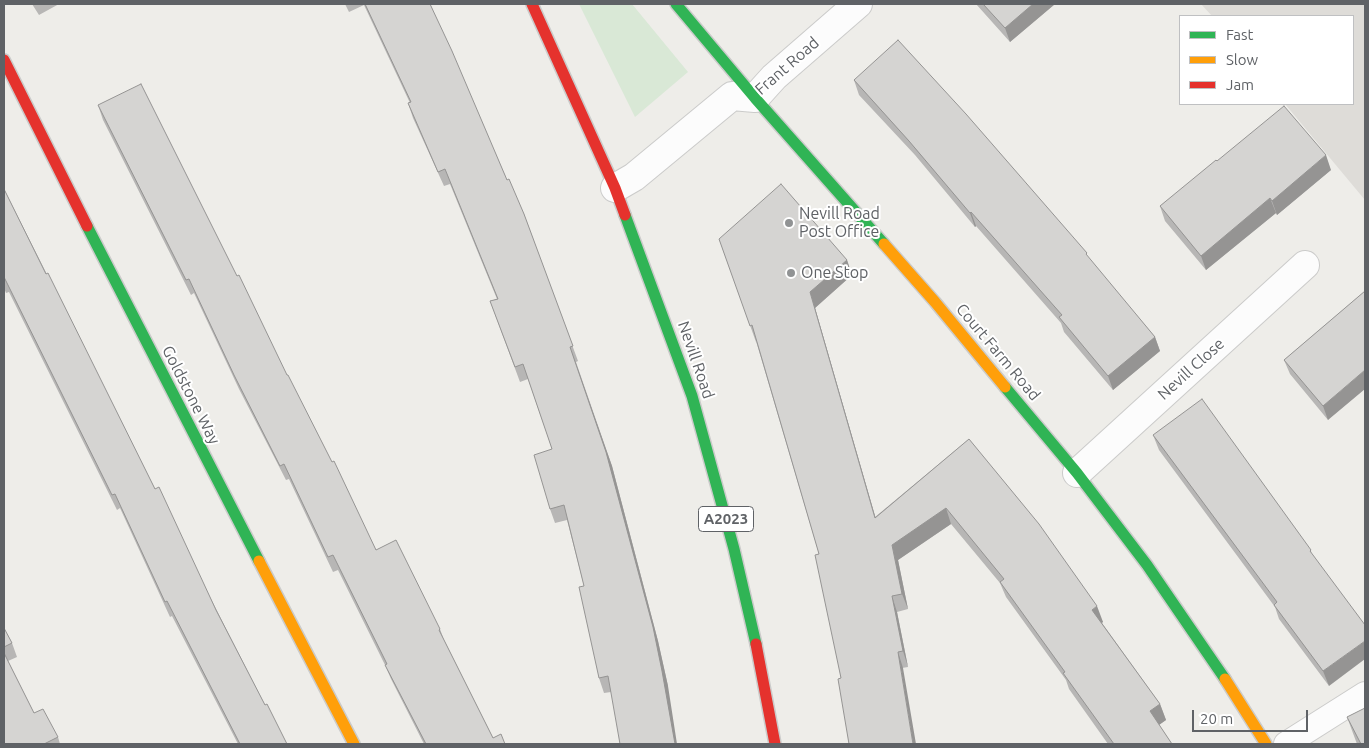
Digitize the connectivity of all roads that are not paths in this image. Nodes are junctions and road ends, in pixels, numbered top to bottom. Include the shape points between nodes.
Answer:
1 (532, 4) edge
2 (676, 4) edge
3 (858, 4) edge
4 (4, 60) edge
5 (755, 98) junction
6 (615, 188) junction
7 (1304, 265) dead end
8 (1077, 473) junction
9 (1365, 694) edge
10 (354, 744) edge
11 (775, 744) edge
12 (1266, 744) edge
13 (1286, 744) edge

1 - 6 street, Nevill Road / A2023
2 - 5 street, Court Farm Road
3 - 5 street, Frant Road via 774,77
4 - 10 street, Goldstone Way via 131,314
5 - 6 street, Frant Road via 732,96 634,177
5 - 8 street, Court Farm Road via 935,302
6 - 11 street, Nevill Road / A2023 via 692,396 737,558
7 - 8 street, Nevill Close
8 - 12 street, Court Farm Road via 1213,659
9 - 13 lane

